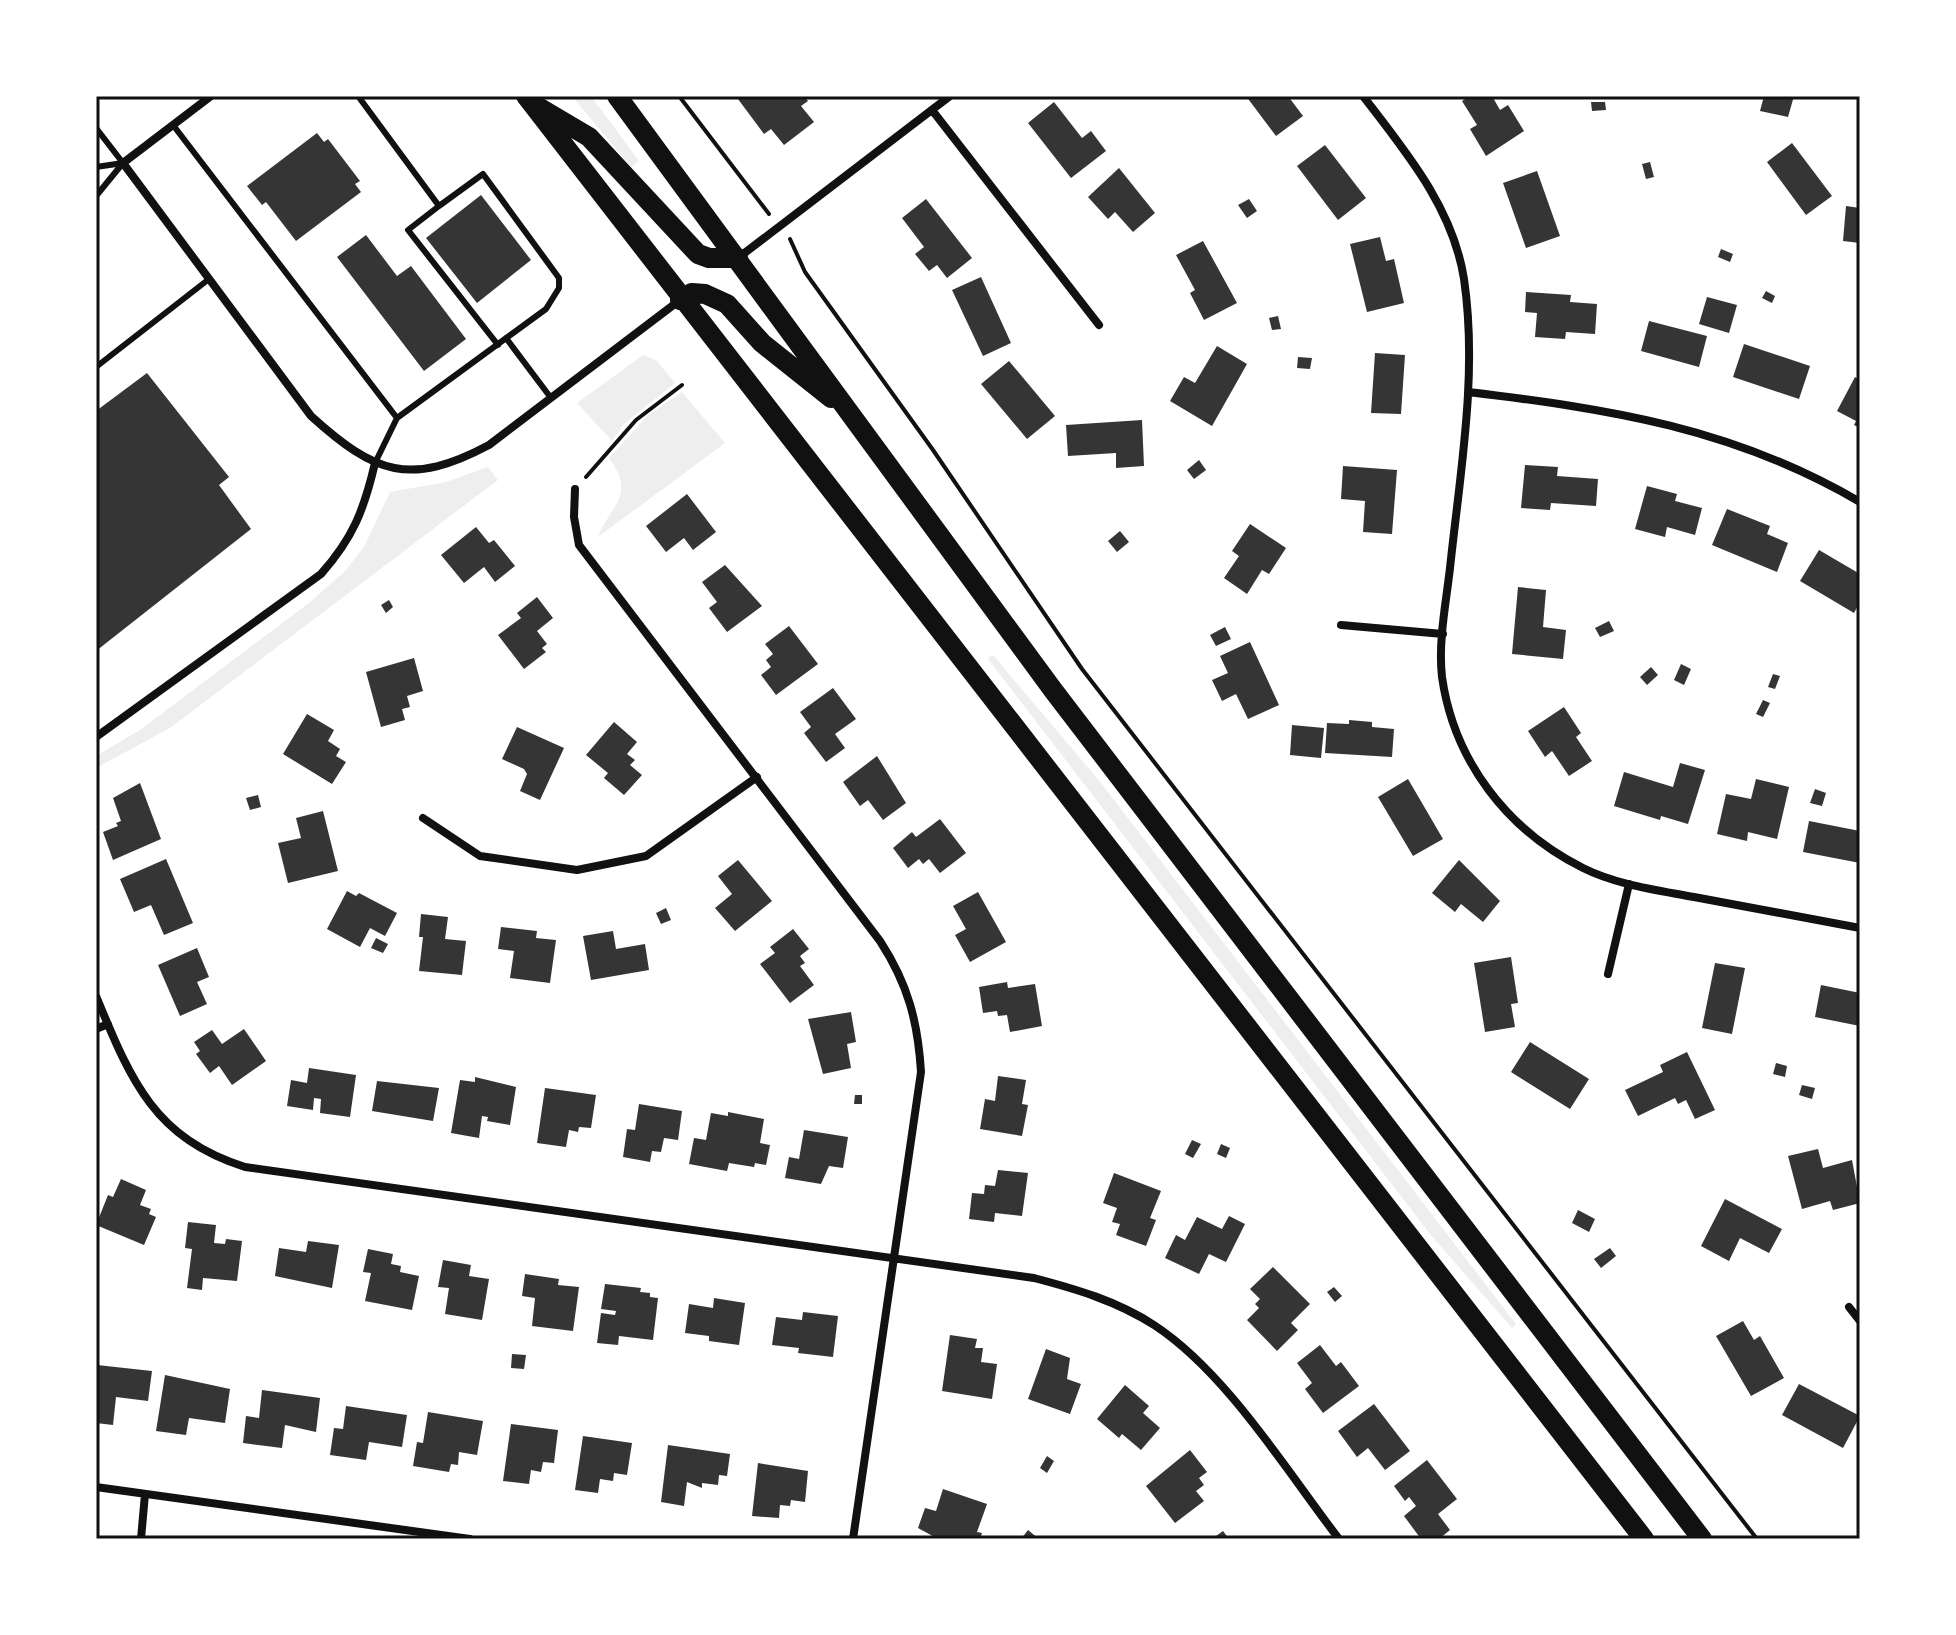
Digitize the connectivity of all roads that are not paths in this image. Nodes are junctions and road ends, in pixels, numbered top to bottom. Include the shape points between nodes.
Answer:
1 (211, 96) edge
2 (358, 96) edge
3 (617, 96) edge
4 (950, 96) edge
5 (1363, 96) edge
6 (528, 99) edge
7 (932, 110) junction
8 (173, 125) junction
9 (96, 128) edge
10 (123, 163) junction
11 (96, 167) edge
12 (96, 196) edge
13 (439, 206) junction
14 (738, 258) junction
15 (209, 279) junction
16 (680, 300) junction
17 (1099, 325) dead end
18 (506, 338) junction
19 (498, 345) junction
20 (96, 367) edge
21 (1468, 392) junction
22 (551, 398) junction
23 (852, 415) junction
24 (397, 418) junction
25 (375, 463) junction
26 (575, 489) road end
27 (1860, 502) edge
28 (1341, 625) dead end
29 (1443, 634) junction
30 (96, 737) edge
31 (757, 777) junction
32 (423, 818) dead end
33 (1629, 884) junction
34 (1860, 928) edge
35 (1608, 974) dead end
36 (96, 996) edge
37 (108, 1024) junction
38 (96, 1029) edge
39 (895, 1261) junction
40 (1849, 1307) dead end
41 (1860, 1321) edge
42 (96, 1487) edge
43 (145, 1494) junction
44 (141, 1539) edge
45 (470, 1539) edge
46 (853, 1539) edge
47 (1339, 1539) edge
48 (1644, 1539) edge
49 (1702, 1539) edge

1 - 8 street
2 - 13 lane
3 - 14 main road
4 - 7 street
5 - 21 street via 1429,187 1450,233 1468,318
6 - 14 main road via 589,137 698,254
6 - 16 main road
7 - 14 street
7 - 17 street
8 - 10 street
8 - 24 lane
9 - 10 lane
10 - 11 lane
10 - 12 lane
10 - 15 street
13 - 18 lane via 483,174 559,278 546,309
13 - 19 lane via 408,230
14 - 23 main road
15 - 20 lane
15 - 25 street via 311,416
16 - 22 street
16 - 23 main road via 692,293 705,294 727,304 762,343
16 - 48 main road
18 - 19 lane
18 - 22 lane
19 - 24 lane
21 - 27 street via 1600,408 1722,438
21 - 29 street
22 - 25 street via 489,445 461,459 411,472
23 - 49 main road via 1072,716
24 - 25 lane
25 - 30 street via 364,507 345,547 321,574
26 - 31 street via 579,545
28 - 29 street
29 - 33 street via 1442,674 1457,739 1492,796 1549,848 1585,869
31 - 32 street via 646,856 577,870 480,856
31 - 39 street via 880,941 912,1003 921,1072
33 - 34 street
33 - 35 street
36 - 37 street
37 - 38 street
37 - 39 street via 149,1106 202,1150 245,1167
39 - 46 street
39 - 47 street via 1034,1278 1095,1295 1154,1325 1219,1382
40 - 41 street
42 - 43 street
43 - 44 street
43 - 45 street

